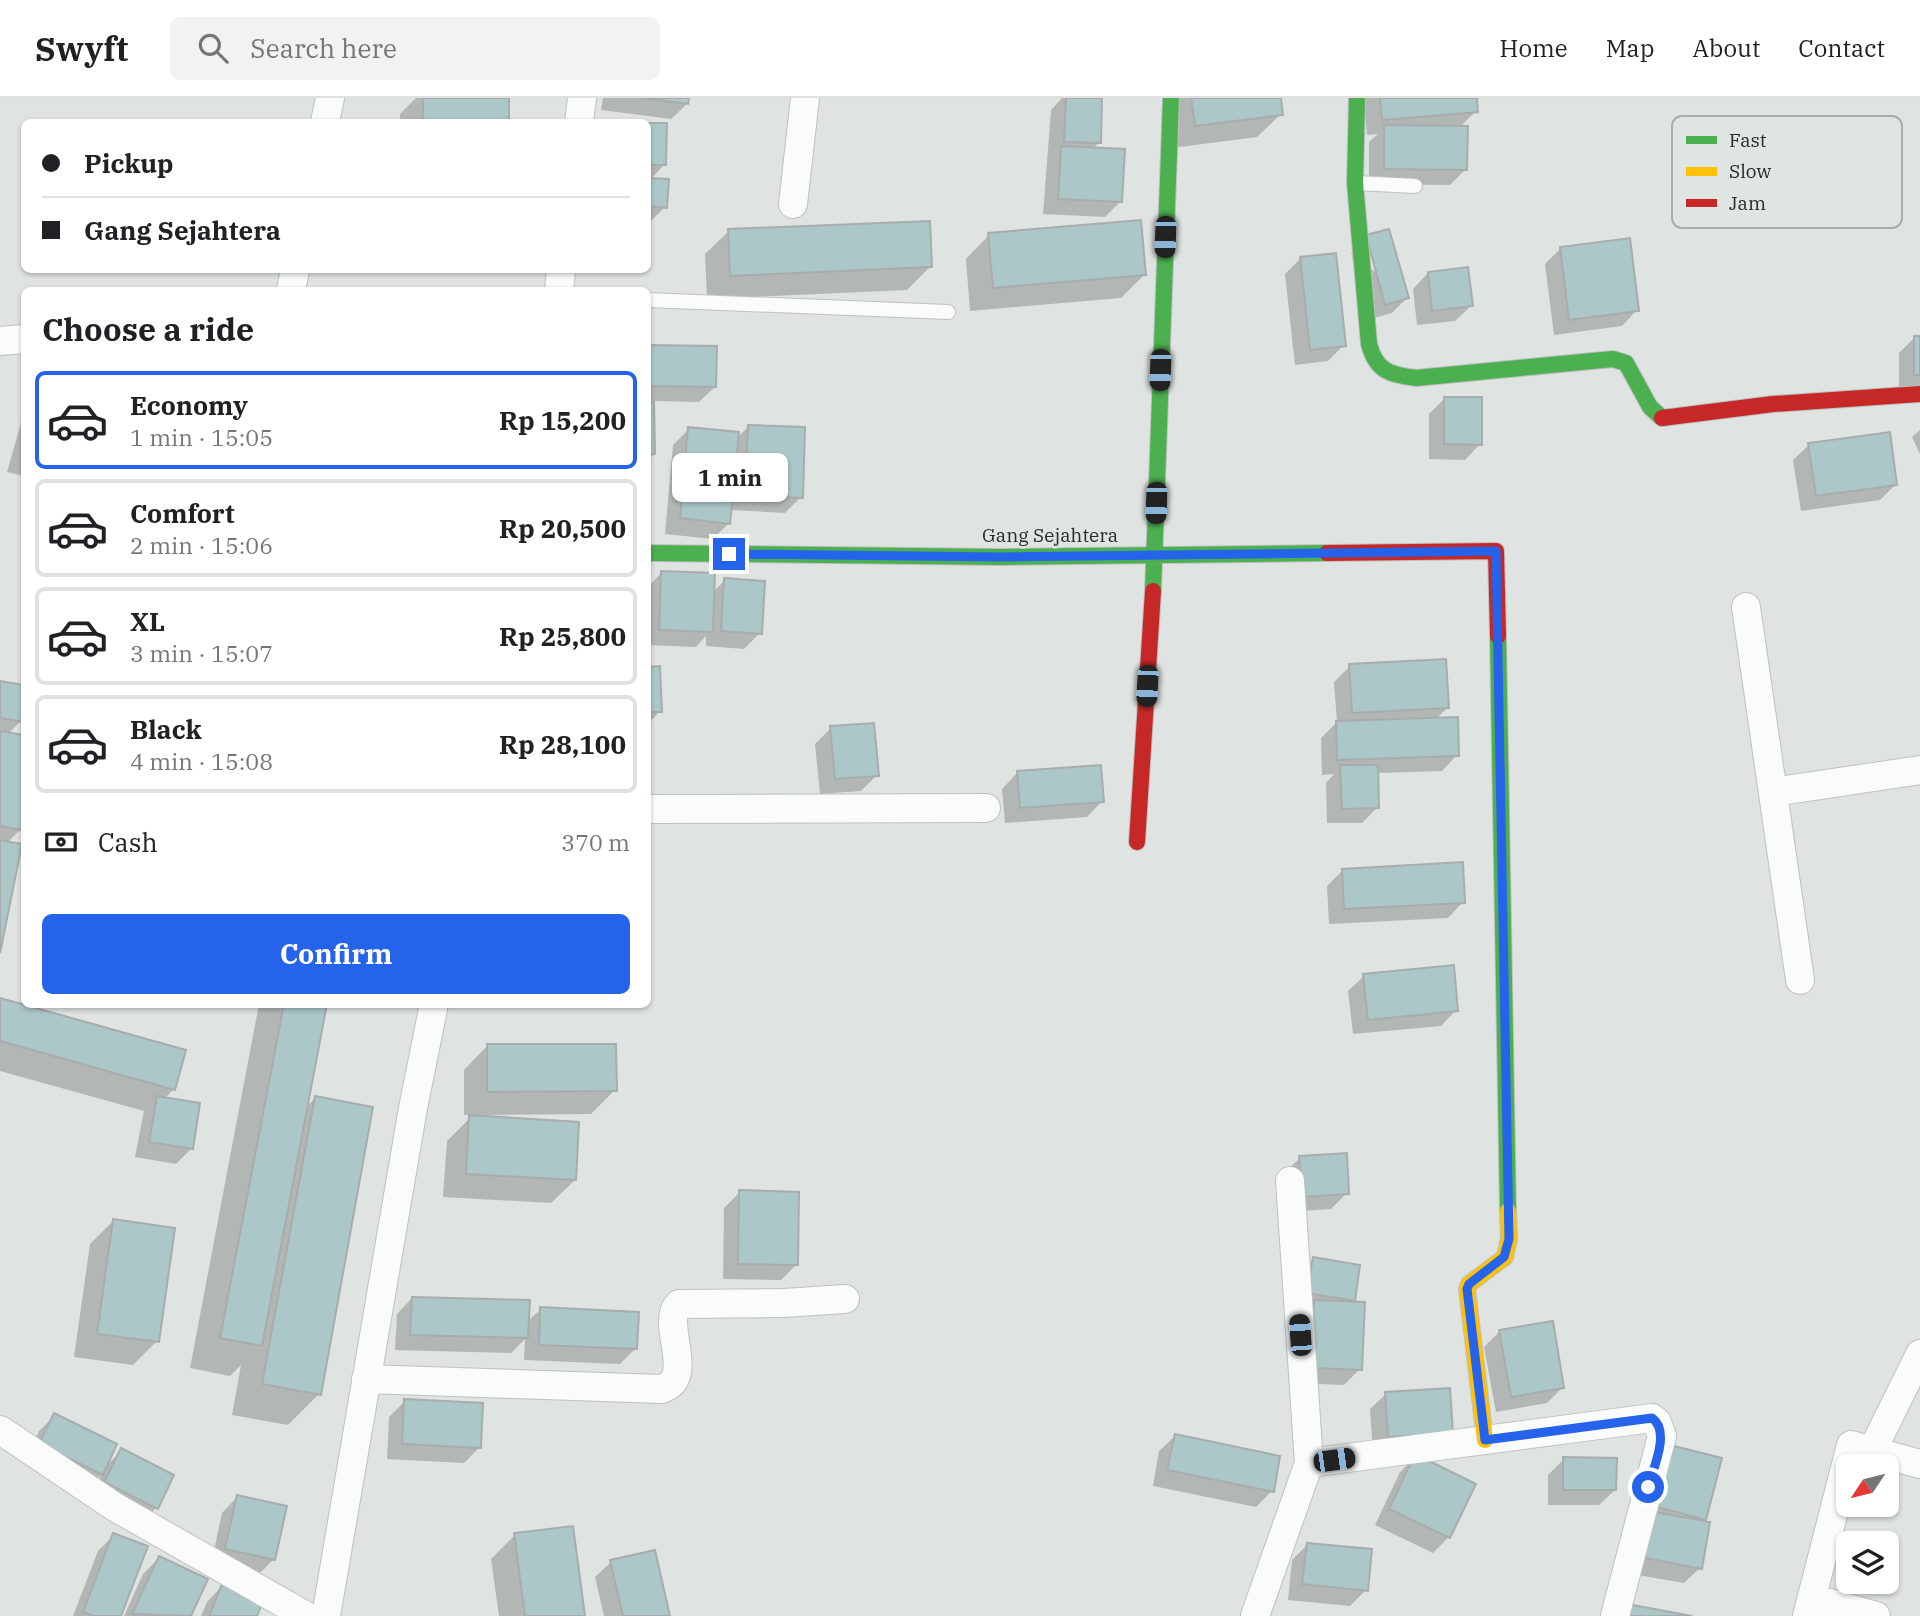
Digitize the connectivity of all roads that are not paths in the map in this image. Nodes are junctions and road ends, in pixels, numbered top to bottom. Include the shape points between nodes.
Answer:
1 (330, 98) edge
2 (582, 98) edge
3 (805, 98) edge
4 (1171, 98) edge
5 (1357, 98) edge
6 (326, 119) edge
7 (579, 119) edge
8 (1355, 183) junction
9 (1415, 186) dead end
10 (793, 204) dead end
11 (651, 300) edge
12 (948, 312) dead end
13 (21, 339) edge
14 (0, 341) edge
15 (1920, 394) edge
16 (651, 553) edge
17 (1155, 556) junction
18 (1746, 607) dead end
19 (1920, 770) edge
20 (1773, 792) junction
21 (986, 808) dead end
22 (651, 809) edge
23 (1137, 842) dead end
24 (1800, 980) dead end
25 (433, 1008) edge
26 (1290, 1181) dead end
27 (845, 1299) dead end
28 (1920, 1354) edge
29 (366, 1379) junction
30 (0, 1430) edge
31 (1485, 1440) junction
32 (1872, 1451) junction
33 (1309, 1463) junction
34 (1920, 1464) edge
35 (1809, 1607) edge
36 (306, 1616) edge
37 (326, 1616) edge
38 (1255, 1616) edge
39 (1615, 1616) edge
40 (1876, 1616) edge

1 - 6 street
2 - 7 street
3 - 10 street
4 - 17 street
5 - 8 street
8 - 9 lane
8 - 15 street via 1369,344 1373,361 1389,374 1416,378 1613,359 1626,363 1650,407 1663,419 1773,404
11 - 12 lane
13 - 14 street
16 - 17 street, Gang Sejahtera
17 - 23 street
17 - 31 street, Gang Sejahtera via 1496,551 1509,1239 1504,1257 1467,1289
18 - 20 street
19 - 20 street
20 - 24 street
21 - 22 street
25 - 29 street
26 - 33 street
27 - 29 street via 679,1304 674,1314 677,1374 661,1389
28 - 32 street
29 - 37 street
30 - 36 street via 115,1507
31 - 33 street
31 - 39 street via 1652,1418 1657,1422 1662,1436
32 - 34 street
32 - 35 street via 1850,1445
33 - 38 street
35 - 40 street

